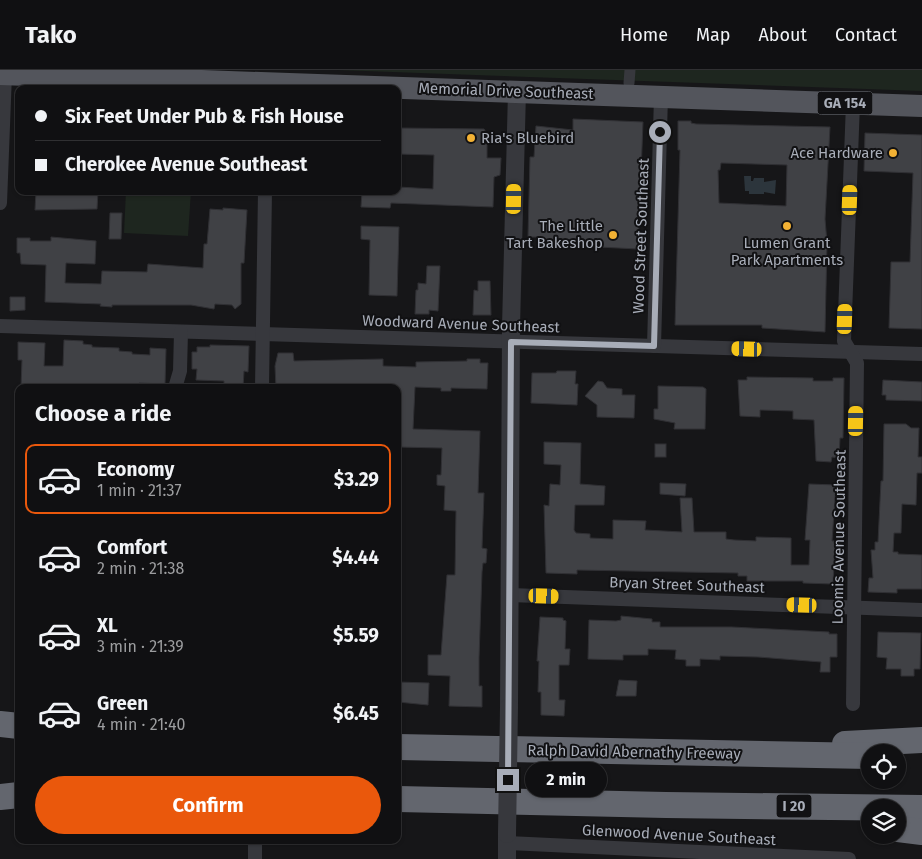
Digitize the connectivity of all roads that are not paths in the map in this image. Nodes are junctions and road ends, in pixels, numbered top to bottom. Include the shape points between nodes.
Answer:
1 (630, 70) edge
2 (2, 74) edge
3 (629, 83) dead end
4 (244, 85) edge
5 (401, 89) edge
6 (517, 91) junction
7 (661, 96) junction
8 (854, 104) junction
9 (922, 106) edge
10 (265, 195) edge
11 (0, 203) edge
12 (0, 326) edge
13 (182, 332) junction
14 (263, 334) junction
15 (511, 342) junction
16 (654, 346) junction
17 (850, 352) junction
18 (922, 354) edge
19 (176, 384) edge
20 (262, 384) edge
21 (510, 594) junction
22 (854, 607) junction
23 (922, 610) edge
24 (852, 704) dead end
25 (0, 724) edge
26 (15, 726) edge
27 (922, 740) edge
28 (0, 742) edge
29 (15, 743) edge
30 (401, 748) edge
31 (662, 752) junction
32 (861, 756) edge
33 (906, 757) edge
34 (922, 757) edge
35 (0, 791) edge
36 (15, 791) edge
37 (15, 796) edge
38 (0, 797) edge
39 (401, 799) edge
40 (666, 805) junction
41 (922, 808) edge
42 (861, 824) edge
43 (906, 830) edge
44 (922, 832) edge
45 (255, 844) edge
46 (507, 845) edge
47 (255, 859) edge
48 (849, 859) edge

1 - 3 street
2 - 4 main road, Memorial Drive Southeast / GA 154
2 - 11 street
5 - 6 main road, Memorial Drive Southeast / GA 154
6 - 7 main road, Memorial Drive Southeast / GA 154
6 - 15 street
7 - 8 main road, Memorial Drive Southeast / GA 154
7 - 16 street, Wood Street Southeast
8 - 9 main road, Memorial Drive Southeast / GA 154
8 - 17 street, Loomis Avenue Southeast via 844,341
10 - 14 street
12 - 13 street, Woodward Avenue Southeast
13 - 14 street, Woodward Avenue Southeast
13 - 19 street
14 - 15 street, Woodward Avenue Southeast
14 - 20 street
15 - 16 street, Woodward Avenue Southeast
15 - 21 street
16 - 17 street, Woodward Avenue Southeast
17 - 18 street, Woodward Avenue Southeast
17 - 22 street, Loomis Avenue Southeast via 857,363
21 - 22 street, Bryan Street Southeast
21 - 46 street, bridge
22 - 23 street, Bryan Street Southeast
22 - 24 street, Loomis Avenue Southeast
25 - 26 highway
27 - 31 highway
28 - 29 highway
30 - 31 highway, Ralph David Abernathy Freeway
31 - 32 highway, Ralph David Abernathy Freeway
33 - 34 highway
35 - 36 highway
37 - 38 highway
39 - 40 highway, I 20
40 - 41 highway, I 20
40 - 42 highway
43 - 44 highway
45 - 47 street
46 - 48 street, Glenwood Avenue Southeast

